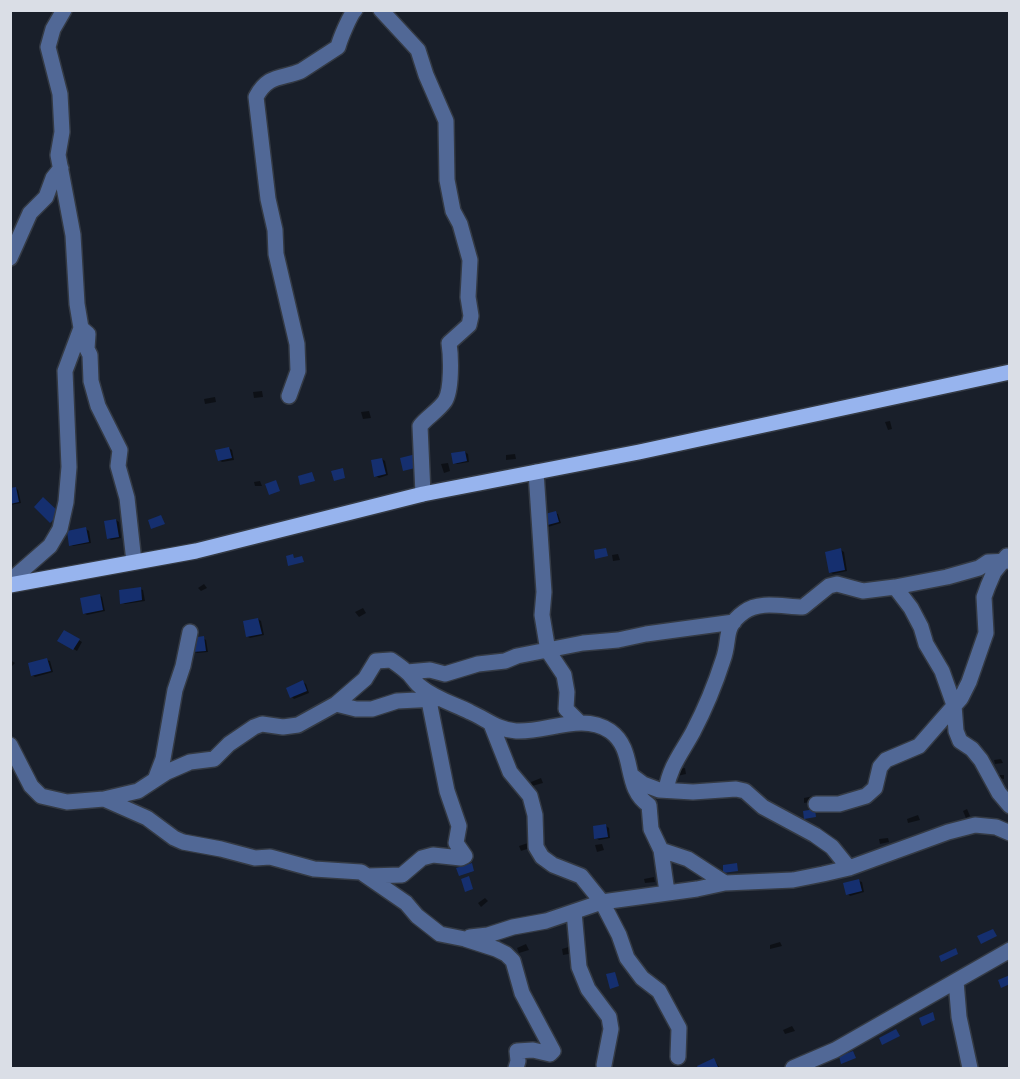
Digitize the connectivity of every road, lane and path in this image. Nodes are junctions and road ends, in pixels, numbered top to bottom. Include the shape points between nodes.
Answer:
1 (64, 10) edge
2 (355, 10) edge
3 (381, 10) edge
4 (60, 168) junction
5 (10, 258) edge
6 (81, 328) junction
7 (1010, 372) edge
8 (289, 396) dead end
9 (536, 472) junction
10 (423, 494) junction
11 (1007, 558) edge
12 (134, 562) junction
13 (10, 583) edge
14 (895, 587) junction
15 (734, 622) junction
16 (190, 632) dead end
17 (548, 651) junction
18 (407, 672) junction
19 (434, 700) junction
20 (336, 704) junction
21 (954, 705) junction
22 (579, 722) junction
23 (491, 724) junction
24 (10, 744) edge
25 (631, 775) junction
26 (155, 780) junction
27 (666, 790) junction
28 (104, 799) junction
29 (816, 804) dead end
30 (1010, 806) edge
31 (1010, 833) edge
32 (661, 850) junction
33 (849, 868) junction
34 (367, 876) junction
35 (725, 883) junction
36 (667, 892) junction
37 (602, 902) junction
38 (574, 912) junction
39 (455, 938) junction
40 (1010, 950) edge
41 (956, 981) junction
42 (678, 1057) dead end
43 (604, 1065) dead end
44 (516, 1068) edge
45 (793, 1068) edge
46 (970, 1068) edge

1 - 4 street via 48,47 60,94
2 - 8 street via 339,47 301,71 284,74 264,85 256,97 276,254 297,344 298,370
3 - 10 street via 418,50 446,121 447,180 470,260 471,320 449,343 451,372 447,397 420,426
4 - 5 street via 46,197 30,213
4 - 6 street via 73,235
6 - 12 street via 88,334 91,381 98,406 120,450 118,466 127,498
6 - 13 street via 65,372 69,466 60,529 50,546
7 - 9 main road
9 - 10 main road
9 - 17 street via 542,615
10 - 12 main road via 196,551
11 - 14 street via 947,578
11 - 21 street via 994,572 984,597 986,633 965,690
12 - 13 main road
14 - 15 street via 863,591 837,584 802,607 763,604 744,612
14 - 21 street via 921,627
15 - 17 street
15 - 27 street via 729,627 726,652 712,688 693,732 674,761
16 - 26 street
17 - 18 street via 445,674 430,670
17 - 22 street via 564,675 566,709
18 - 19 street
18 - 20 street via 391,660 376,661 365,679
19 - 20 street via 397,701 372,709
19 - 23 street
19 - 34 street via 447,791 459,826 456,843 465,856 433,855 422,858 402,875
20 - 26 street via 298,725 262,724 247,730 214,759 190,762
21 - 29 street via 919,746 880,766 875,788 866,796 839,804
21 - 30 street via 960,741 981,760
22 - 23 street via 515,731
22 - 25 street via 610,731 627,754
23 - 37 street via 510,772 530,796 536,847 542,857 581,876
24 - 28 street via 31,786 42,796 67,802
25 - 27 street via 643,784
25 - 32 street via 635,791 649,805 651,829
26 - 28 street via 138,791
27 - 33 street via 745,792 763,807 832,847
28 - 34 street via 147,818 183,842
31 - 33 street via 975,825
32 - 35 street via 688,859
32 - 36 street
33 - 35 street via 793,880
34 - 39 street via 406,903 440,934
35 - 36 street
36 - 37 street
37 - 38 street
37 - 42 street via 627,958 642,978 659,991 679,1028
38 - 39 street via 488,935
38 - 43 street via 579,967 588,989 609,1017 611,1029
39 - 44 street via 496,948 513,961 522,993 553,1051 517,1052
40 - 41 street
41 - 45 street via 835,1050
41 - 46 street

